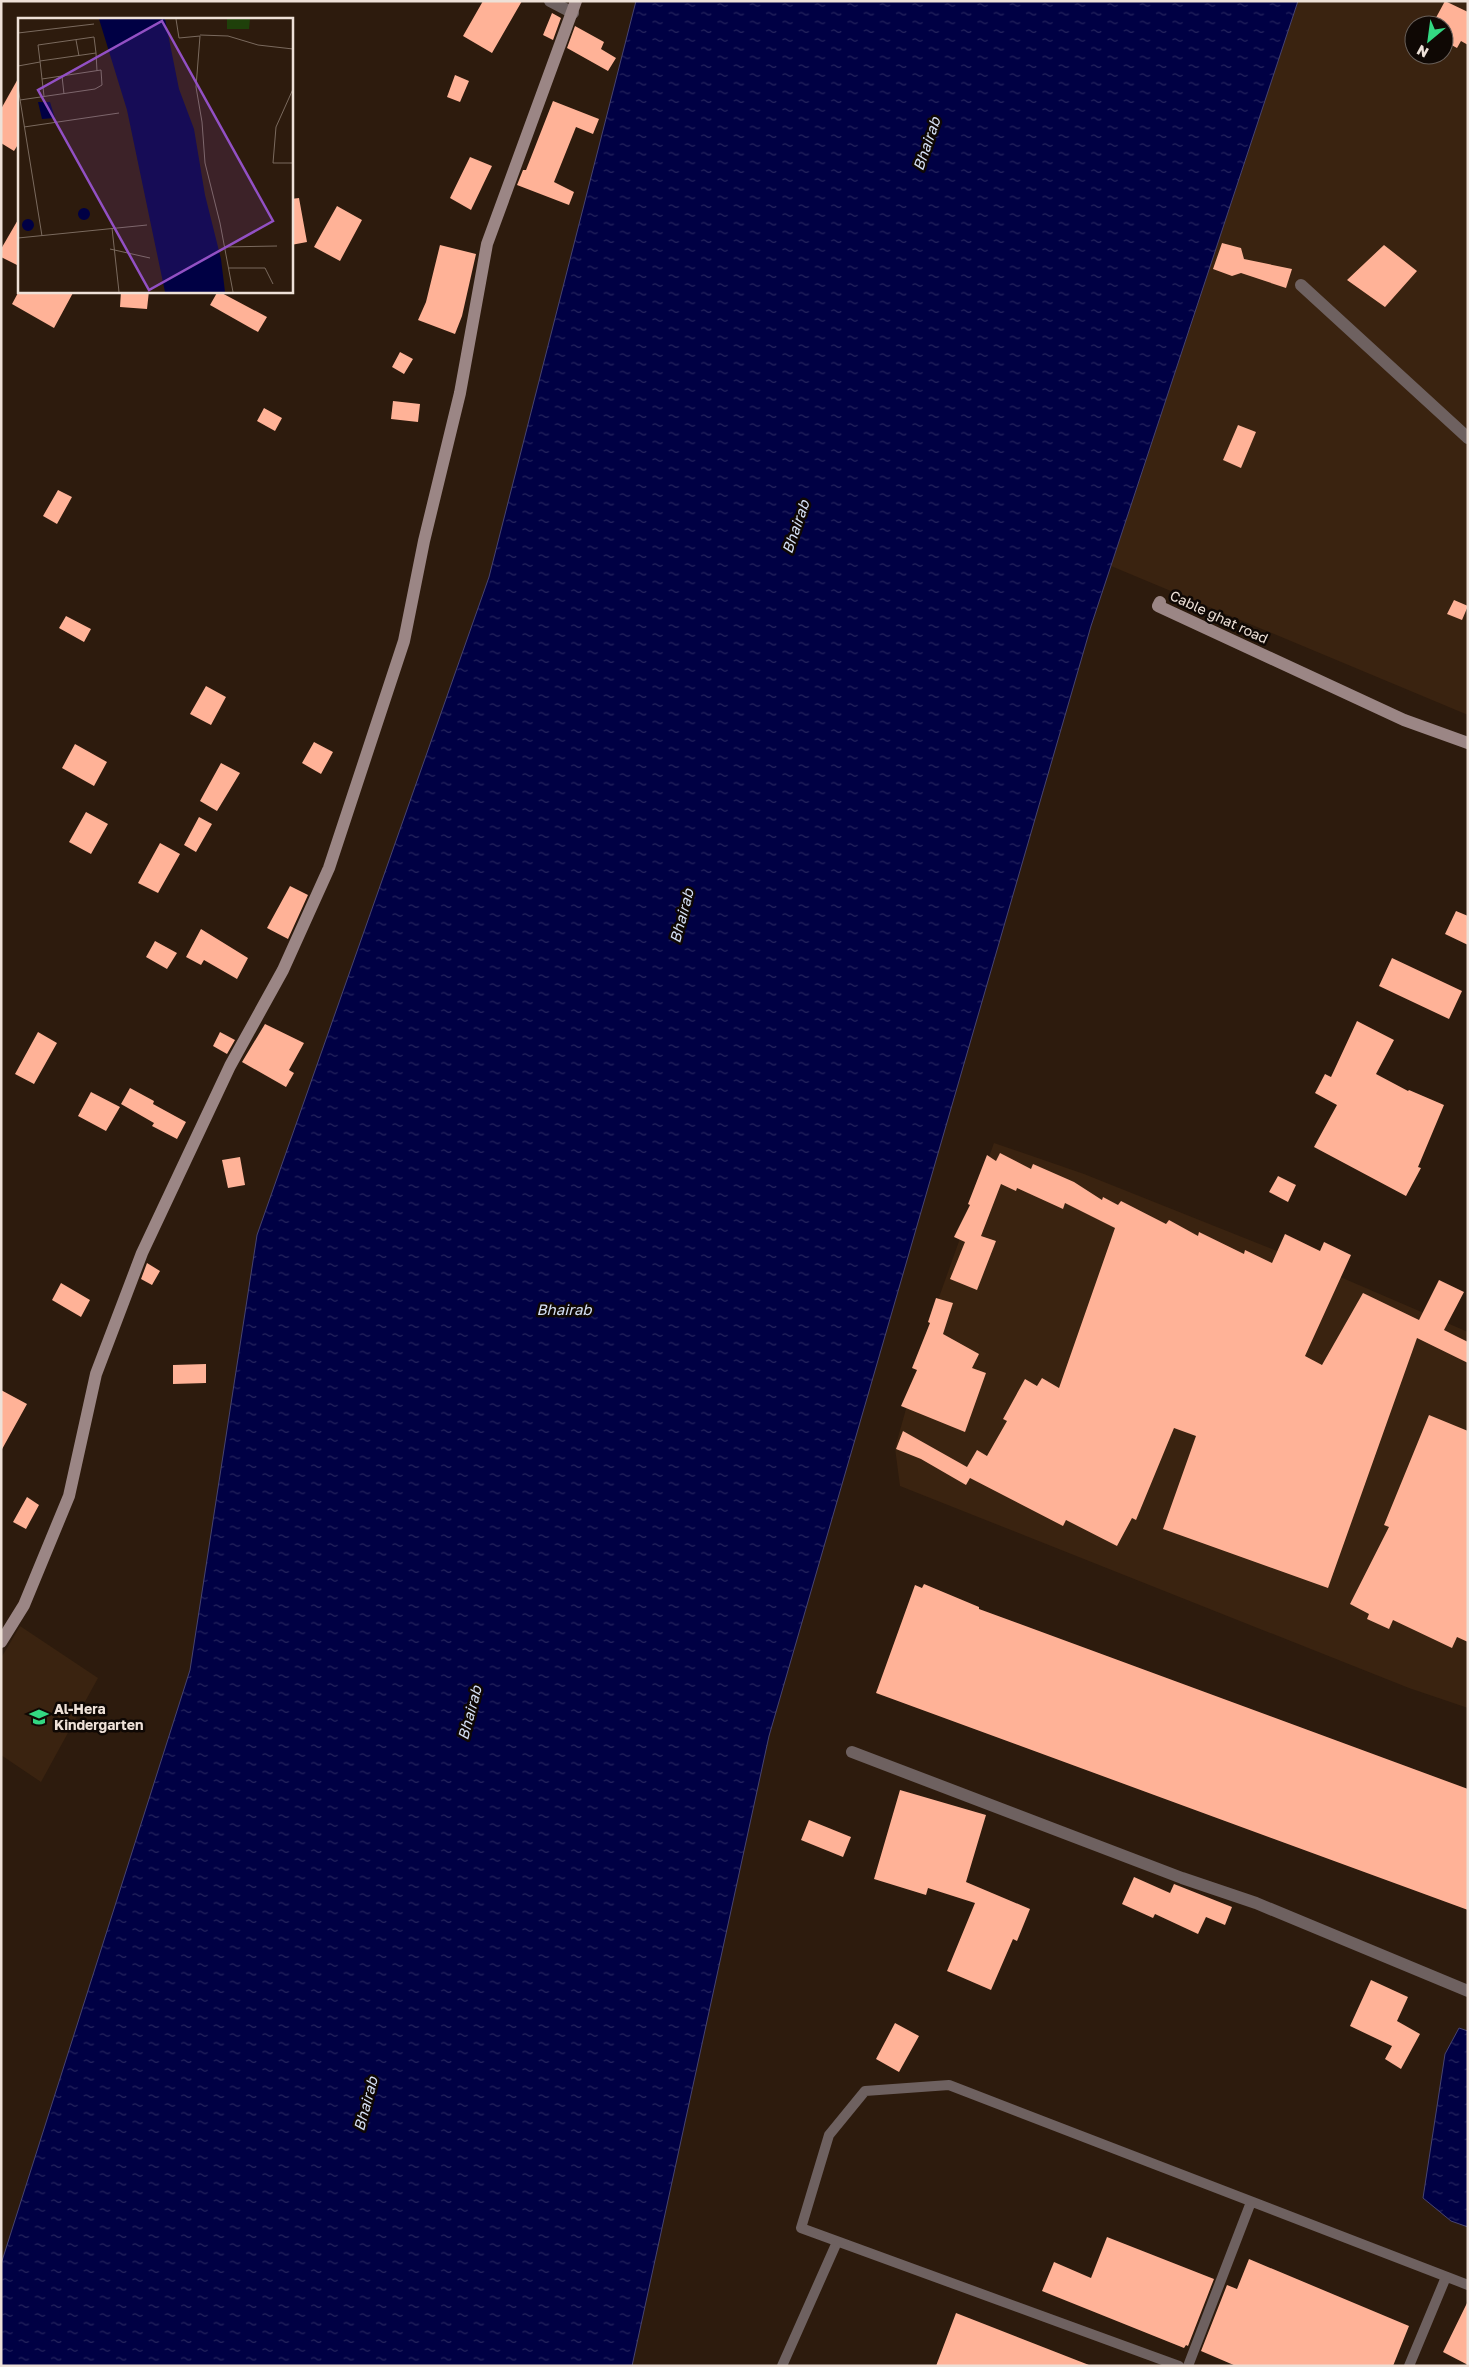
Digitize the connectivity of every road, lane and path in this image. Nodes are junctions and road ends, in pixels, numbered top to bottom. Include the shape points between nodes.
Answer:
1 (550, 1) edge
2 (574, 7) edge
3 (1301, 285) dead end
4 (1468, 438) edge
5 (1468, 737) edge
6 (1468, 743) edge
7 (1, 1642) edge
8 (852, 1752) dead end
9 (1468, 1991) edge
10 (1251, 2202) junction
11 (837, 2242) junction
12 (1446, 2277) junction
13 (1468, 2285) edge
14 (782, 2366) edge
15 (1179, 2366) edge
16 (1188, 2366) edge
17 (1409, 2366) edge

1 - 2 street
2 - 7 street via 487,244 460,393 424,541 404,642 329,868 283,970 230,1066 142,1253 96,1374 69,1496 24,1605
3 - 4 street
5 - 6 street, Cable ghat road via 1404,715 1160,602 1158,606 1404,720
8 - 9 street via 1256,1903
10 - 11 lane via 949,2085 866,2091 829,2135 801,2228
10 - 12 lane
10 - 16 lane
11 - 14 lane
11 - 15 lane
12 - 13 lane
12 - 17 lane

